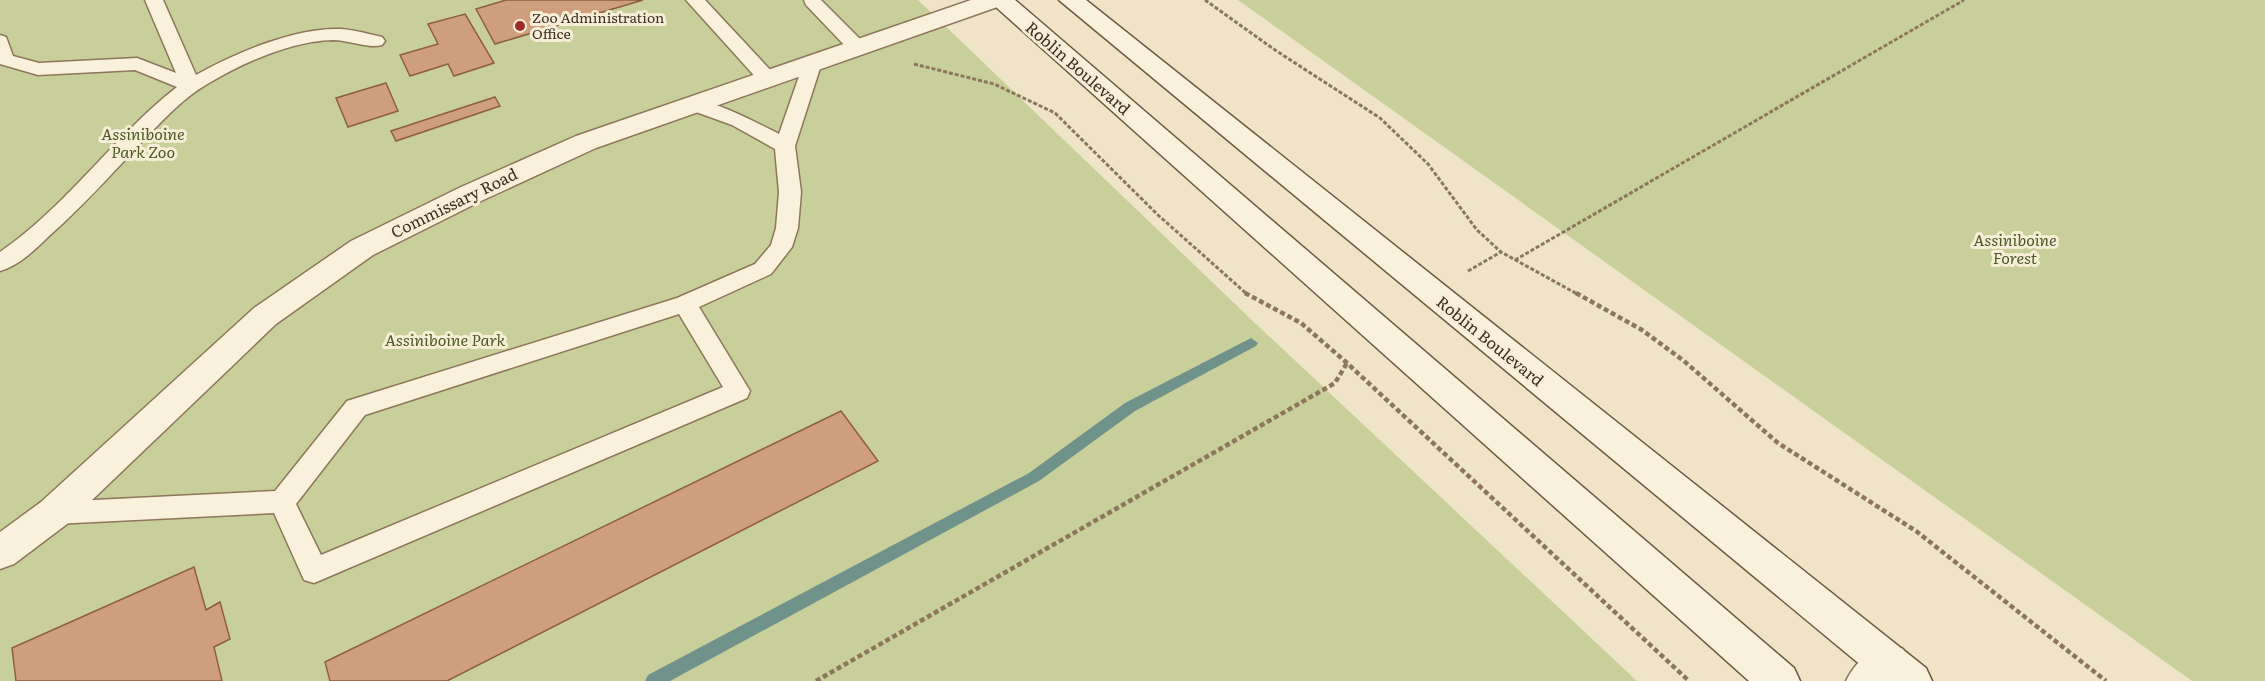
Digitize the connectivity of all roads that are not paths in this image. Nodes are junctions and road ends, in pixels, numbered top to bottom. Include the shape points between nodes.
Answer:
1 (154, 0) edge
2 (696, 0) edge
3 (994, 0) edge
4 (1000, 0) edge
5 (1071, 0) edge
6 (812, 1) edge
7 (0, 41) edge
8 (376, 41) dead end
9 (866, 44) junction
10 (813, 62) junction
11 (767, 78) junction
12 (191, 86) junction
13 (692, 104) junction
14 (784, 146) junction
15 (0, 263) edge
16 (685, 304) junction
17 (282, 502) junction
18 (54, 513) junction
19 (0, 553) edge
20 (1888, 675) edge
21 (1779, 681) edge

1 - 12 lane
2 - 11 lane
3 - 9 main road, Commissary Road
4 - 21 main road, Roblin Boulevard
5 - 20 main road, Roblin Boulevard via 1437,298
6 - 9 lane
7 - 12 lane via 4,59 38,69 136,64
8 - 12 lane via 343,33 293,42 254,54
9 - 10 main road, Commissary Road
10 - 11 main road, Commissary Road
10 - 14 lane
11 - 13 main road, Commissary Road
12 - 15 lane via 164,107 42,231
13 - 14 lane via 739,122
13 - 18 main road, Commissary Road via 528,167 362,248 265,316
14 - 16 lane via 790,192 787,228 780,247 763,269
16 - 17 lane via 356,408
16 - 17 lane via 738,391 314,571
17 - 18 lane
18 - 19 main road, Commissary Road

